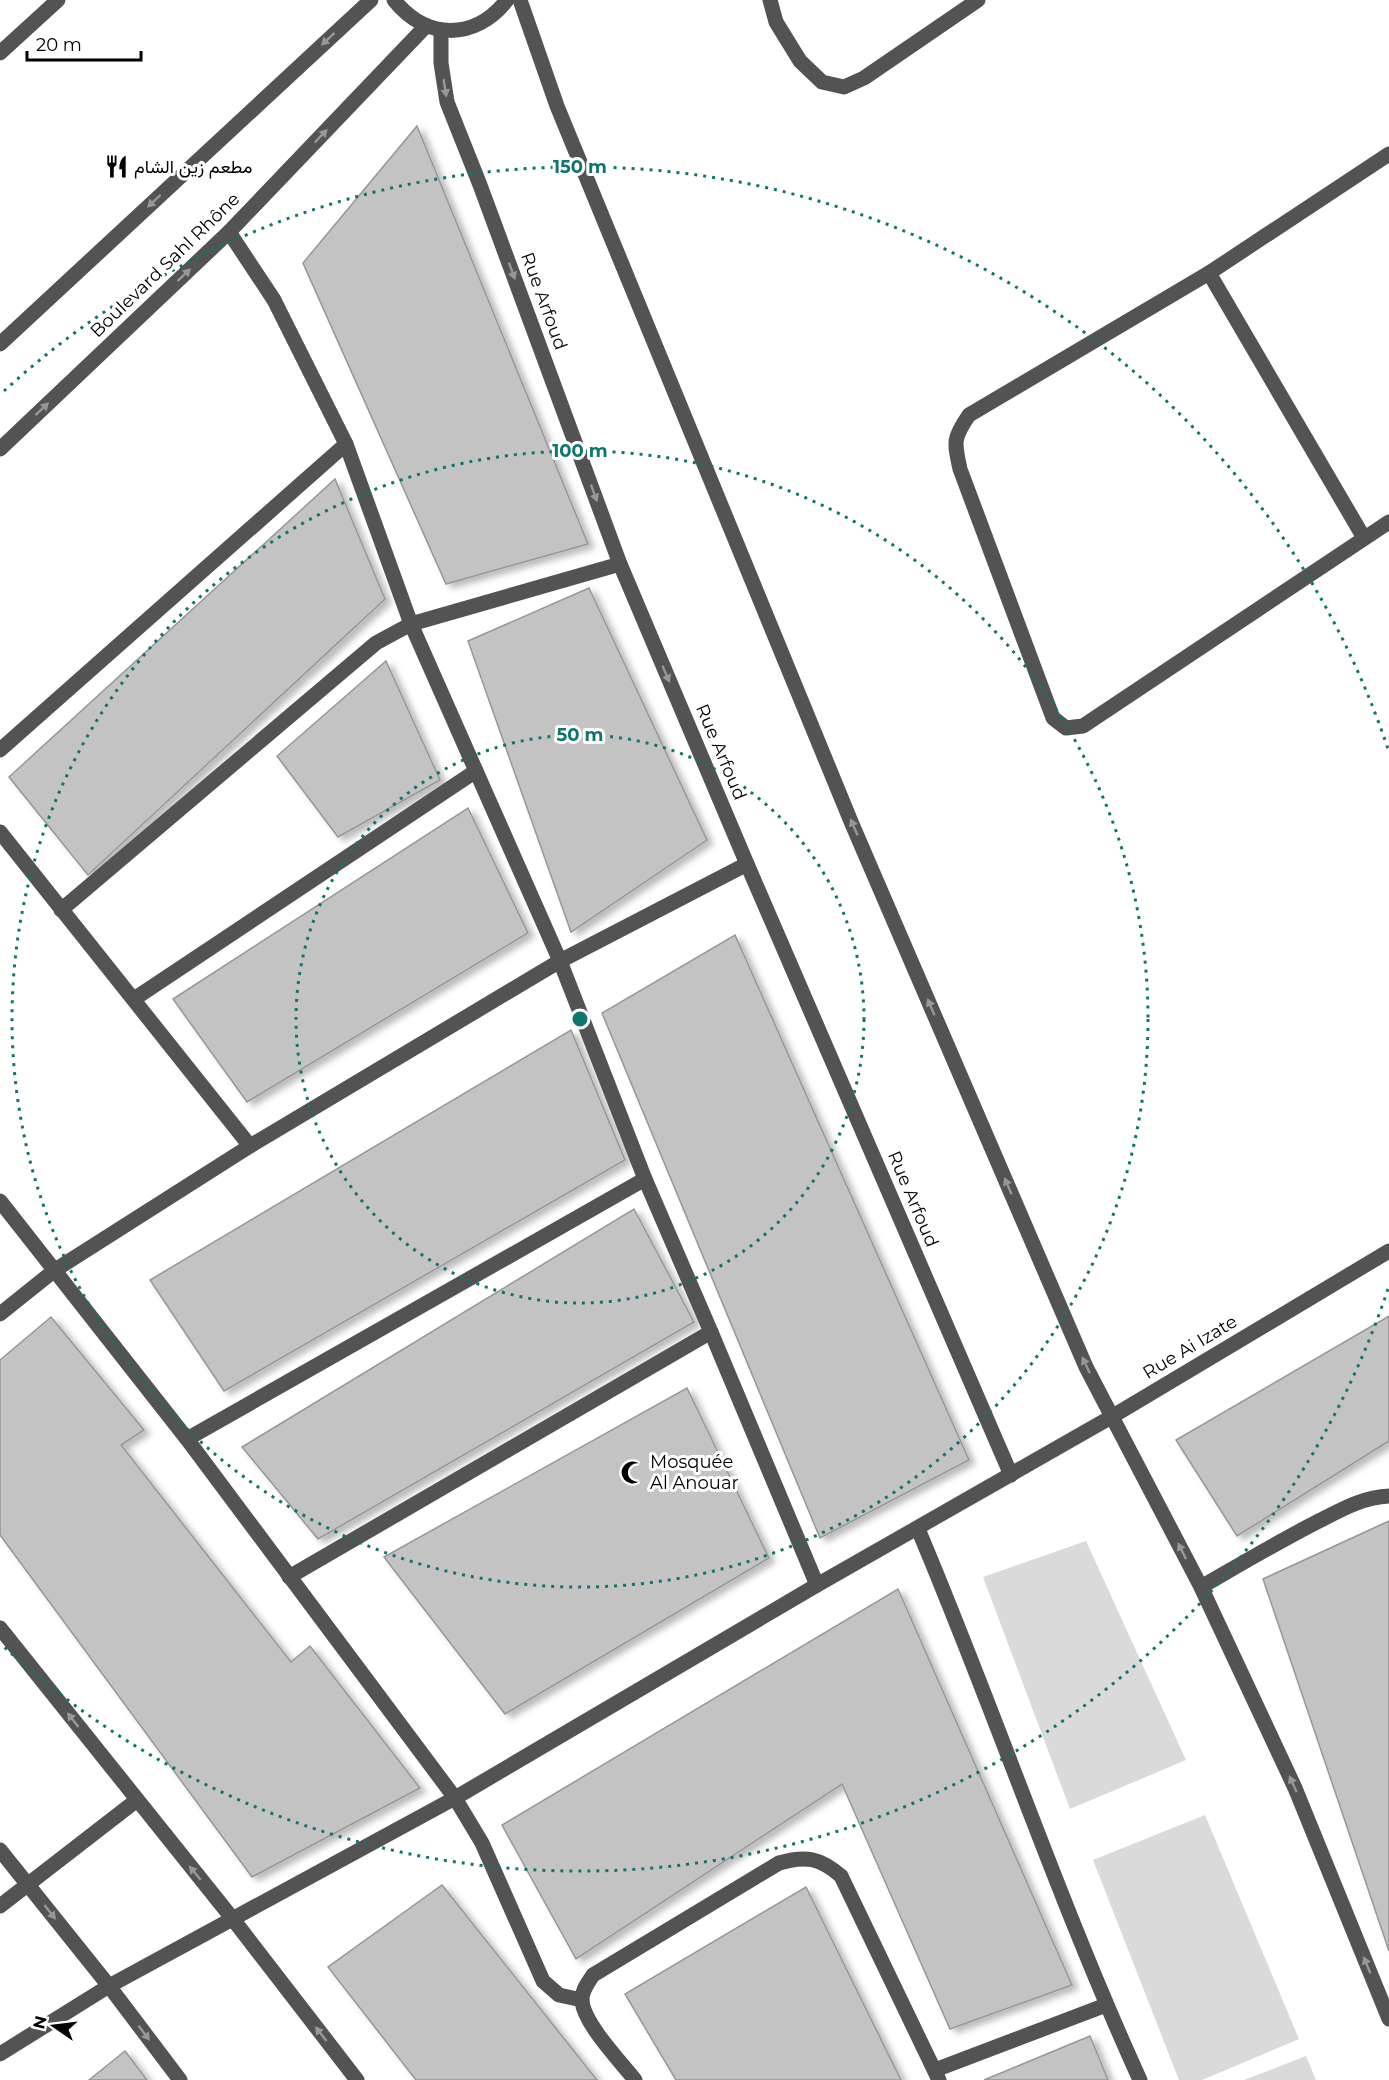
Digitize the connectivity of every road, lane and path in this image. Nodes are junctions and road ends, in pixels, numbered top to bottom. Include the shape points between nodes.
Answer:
1 (58, 0) edge
2 (371, 0) edge
3 (394, 0) edge
4 (507, 0) edge
5 (520, 0) edge
6 (770, 0) edge
7 (978, 0) edge
8 (434, 28) junction
9 (0, 53) edge
10 (1389, 154) edge
11 (229, 232) junction
12 (1209, 273) junction
13 (0, 344) edge
14 (346, 444) junction
15 (0, 449) edge
16 (1389, 522) edge
17 (1364, 538) junction
18 (620, 564) junction
19 (411, 624) junction
20 (0, 750) edge
21 (476, 771) junction
22 (0, 832) edge
23 (747, 864) junction
24 (61, 910) junction
25 (560, 961) junction
26 (134, 999) junction
27 (250, 1146) junction
28 (645, 1179) junction
29 (0, 1201) edge
30 (1389, 1251) edge
31 (55, 1270) junction
32 (0, 1314) edge
33 (711, 1332) junction
34 (1113, 1416) junction
35 (187, 1439) junction
36 (1011, 1475) junction
37 (1389, 1496) edge
38 (918, 1529) junction
39 (288, 1576) junction
40 (817, 1585) junction
41 (1201, 1587) junction
42 (0, 1628) edge
43 (455, 1798) junction
44 (137, 1800) junction
45 (0, 1850) edge
46 (27, 1883) junction
47 (0, 1906) edge
48 (232, 1918) junction
49 (109, 1986) junction
50 (582, 2001) junction
51 (1106, 2005) junction
52 (1389, 2019) edge
53 (0, 2055) edge
54 (937, 2075) edge
55 (180, 2080) edge
56 (357, 2080) edge
57 (635, 2080) edge
58 (1140, 2080) edge

1 - 9 street
2 -> 13 street
3 - 8 street via 414,20
4 - 8 street via 498,11 471,27
34 -> 5 street via 1086,1367 852,824 557,106
6 - 7 street via 776,22 800,61 822,82 844,87 864,78
11 -> 8 street, Boulevard Sahl Rhône
8 -> 18 street, Rue Arfoud via 447,102
10 - 12 street
11 - 14 street via 274,300
15 -> 11 street, Boulevard Sahl Rhône
12 - 17 street
12 - 17 street via 969,415 958,431 960,469 1053,718 1066,728 1083,726
14 - 19 street
14 - 20 street
16 - 17 street
18 - 19 street
18 -> 23 street, Rue Arfoud
19 - 21 street
19 - 24 street via 376,643
21 - 25 street
21 - 26 street
22 - 24 street
23 - 25 street
23 - 36 street, Rue Arfoud
24 - 26 street
25 - 27 street
25 - 28 street
26 - 27 street
27 - 31 street
28 - 33 street
28 - 35 street
29 - 31 street
30 - 34 street, Rue Ai Izate
31 - 32 street
31 - 35 street
33 - 39 street
33 - 40 street
34 - 36 street, Rue Ai Izate
41 -> 34 street
35 - 39 street
36 - 38 street, Rue Ai Izate
37 - 41 street via 1350,1506
38 - 40 street, Rue Ai Izate
38 - 51 street
39 - 43 street
40 - 43 street, Rue Ai Izate
52 -> 41 street via 1295,1788
44 -> 42 street
43 - 48 street, Rue Ai Izate
43 - 50 street via 482,1844 543,1981 559,1995
44 - 46 street
48 -> 44 street
45 - 46 street
46 - 47 street
46 -> 49 street
48 - 49 street, Rue Ai Izate
56 -> 48 street
49 - 53 street, Rue Ai Izate
49 -> 55 street
50 - 54 street via 593,1975 636,1948 779,1863 812,1859 841,1876
50 - 57 street via 586,2016
51 - 54 street
51 - 58 street

